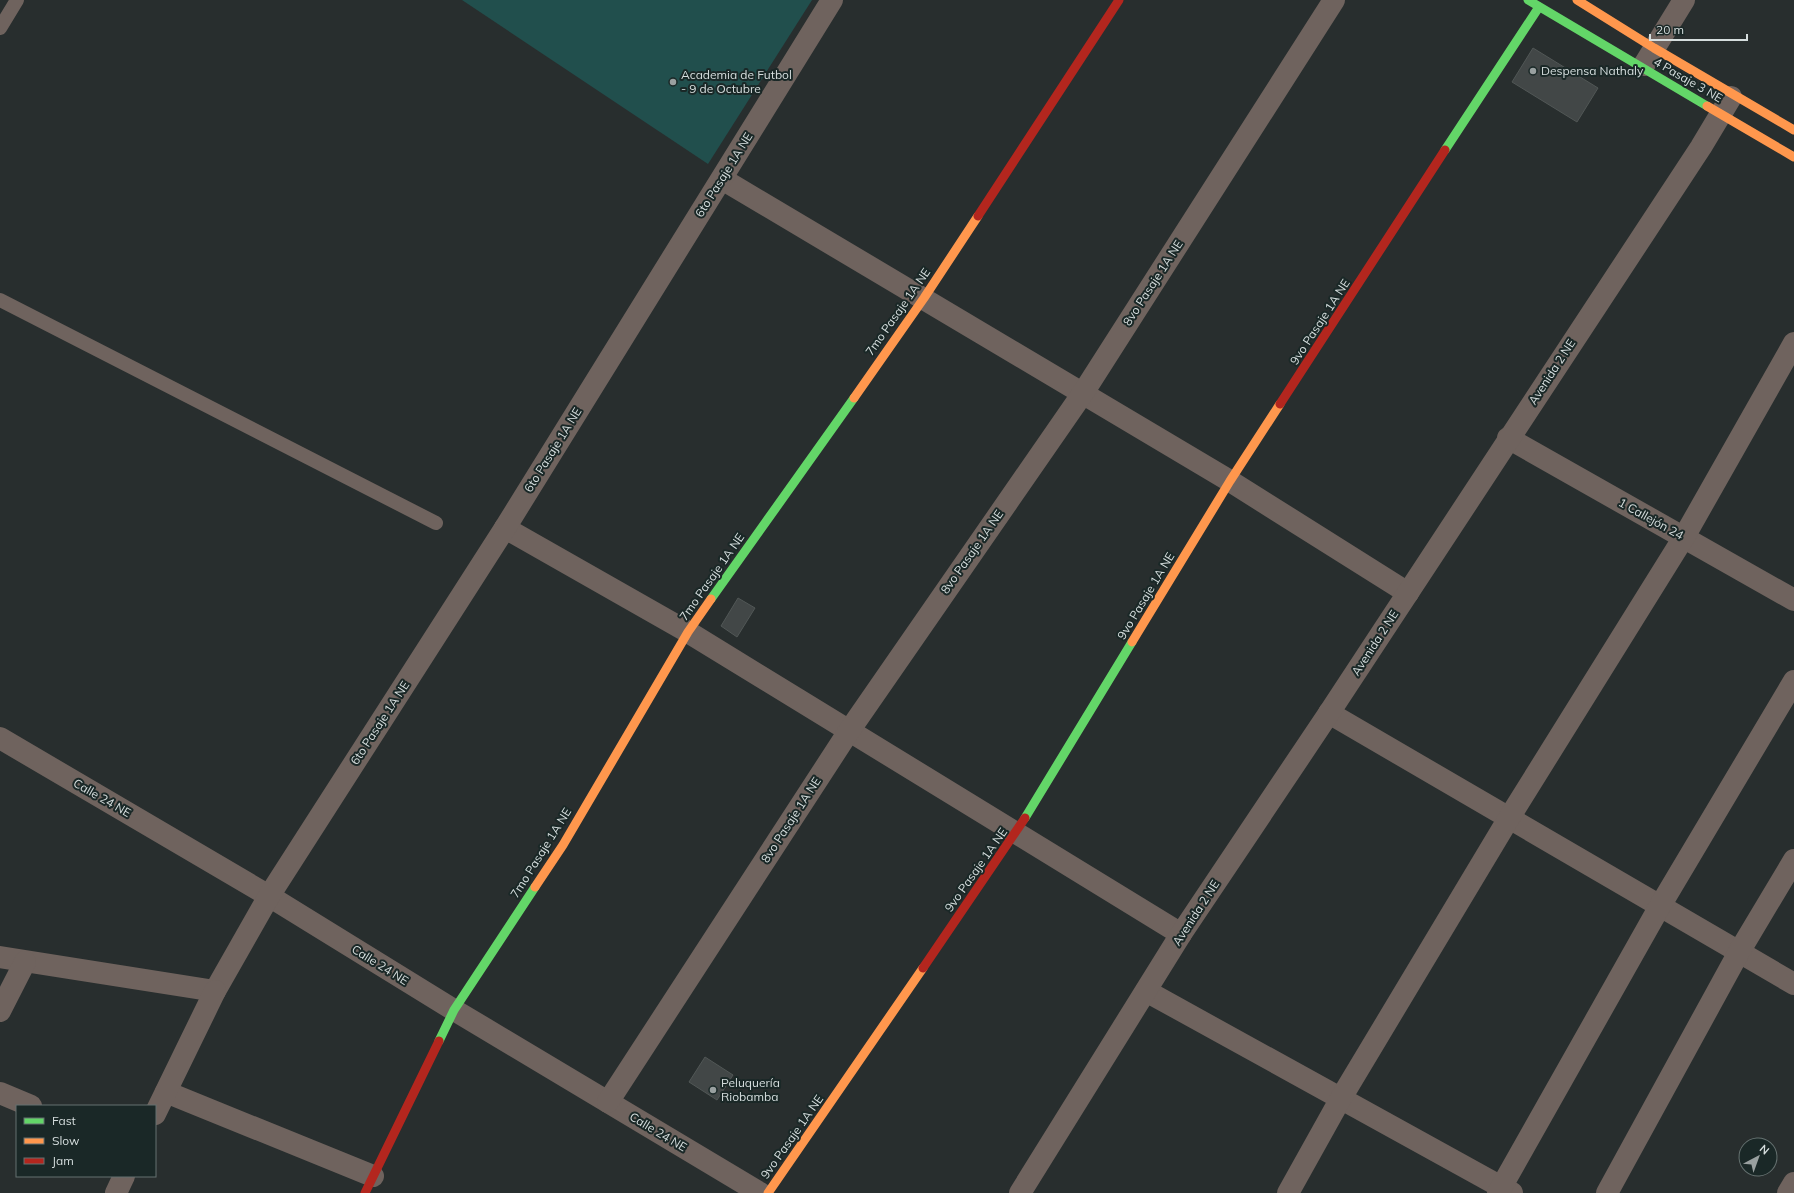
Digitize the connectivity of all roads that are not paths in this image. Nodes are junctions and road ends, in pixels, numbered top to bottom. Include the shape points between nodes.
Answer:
1 (17, 0) edge
2 (832, 0) edge
3 (1119, 0) edge
4 (1334, 0) edge
5 (1528, 0) edge
6 (1577, 0) edge
7 (1684, 0) edge
8 (1539, 7) junction
9 (0, 28) edge
10 (1654, 48) junction
11 (1642, 67) junction
12 (1732, 94) junction
13 (1721, 114) junction
14 (1794, 129) edge
15 (1794, 157) edge
16 (722, 179) junction
17 (924, 298) junction
18 (0, 300) edge
19 (1794, 343) edge
20 (1083, 393) junction
21 (1508, 438) junction
22 (1230, 481) junction
23 (436, 523) dead end
24 (505, 528) junction
25 (1684, 538) junction
26 (1408, 593) junction
27 (1794, 600) edge
28 (688, 632) junction
29 (1794, 681) edge
30 (1329, 713) junction
31 (849, 731) junction
32 (0, 738) edge
33 (1509, 818) junction
34 (1016, 832) junction
35 (1794, 860) edge
36 (269, 896) junction
37 (1660, 906) junction
38 (1181, 934) junction
39 (1739, 952) junction
40 (0, 957) edge
41 (25, 962) junction
42 (1794, 984) edge
43 (214, 991) junction
44 (1146, 991) junction
45 (454, 1010) junction
46 (0, 1011) edge
47 (166, 1092) junction
48 (0, 1093) edge
49 (1340, 1098) junction
50 (608, 1102) junction
51 (29, 1105) edge
52 (156, 1112) edge
53 (124, 1177) edge
54 (1794, 1183) edge
55 (369, 1184) edge
56 (1504, 1191) edge
57 (116, 1193) edge
58 (760, 1193) edge
59 (768, 1193) edge
60 (1020, 1193) edge
61 (1288, 1193) edge
62 (1607, 1193) edge
63 (1788, 1193) edge

1 - 9 lane
2 - 16 street, 6to Pasaje 1A NE
3 - 17 street, 7mo Pasaje 1A NE
4 - 20 street, 8vo Pasaje 1A NE
5 - 8 street, 4 Pasaje 3 NE
6 - 10 street, 4 Pasaje 3 NE
7 - 10 street
8 - 11 street, 4 Pasaje 3 NE
8 - 22 street, 9vo Pasaje 1A NE
10 - 11 street
10 - 12 street, 4 Pasaje 3 NE
11 - 13 street, 4 Pasaje 3 NE
12 - 13 street, Avenida 2 NE
12 - 14 street, 4 Pasaje 3 NE
13 - 15 street, 4 Pasaje 3 NE
13 - 21 street, Avenida 2 NE
16 - 17 street
16 - 24 street, 6to Pasaje 1A NE
17 - 20 street
17 - 28 street, 7mo Pasaje 1A NE
18 - 23 lane
19 - 25 street
20 - 22 street
20 - 31 street, 8vo Pasaje 1A NE
21 - 25 street, 1 Callejón 24
21 - 26 street, Avenida 2 NE
22 - 26 street
22 - 34 street, 9vo Pasaje 1A NE
24 - 28 street
24 - 36 street, 6to Pasaje 1A NE
25 - 27 street, 1 Callejón 24
25 - 33 street
26 - 30 street, Avenida 2 NE
28 - 31 street
28 - 45 street, 7mo Pasaje 1A NE via 563,844
29 - 37 street
30 - 33 street
30 - 38 street, Avenida 2 NE
31 - 34 street
31 - 50 street, 8vo Pasaje 1A NE
32 - 36 street, Calle 24 NE
33 - 37 street
33 - 49 street
34 - 38 street
34 - 59 street, 9vo Pasaje 1A NE
35 - 39 street
36 - 43 street, 6to Pasaje 1A NE
36 - 45 street, Calle 24 NE
37 - 39 street
37 - 56 street
38 - 44 street, Avenida 2 NE
39 - 42 street
39 - 62 street
40 - 41 street
41 - 43 street
41 - 46 street
43 - 47 street, 6to Pasaje 1A NE
44 - 49 street
44 - 60 street, Avenida 2 NE
45 - 50 street, Calle 24 NE
45 - 55 street, 7mo Pasaje 1A NE
47 - 52 street, 6to Pasaje 1A NE
47 - 55 street
48 - 51 street
49 - 56 street
49 - 61 street
50 - 58 street, Calle 24 NE
53 - 57 street
54 - 63 street

